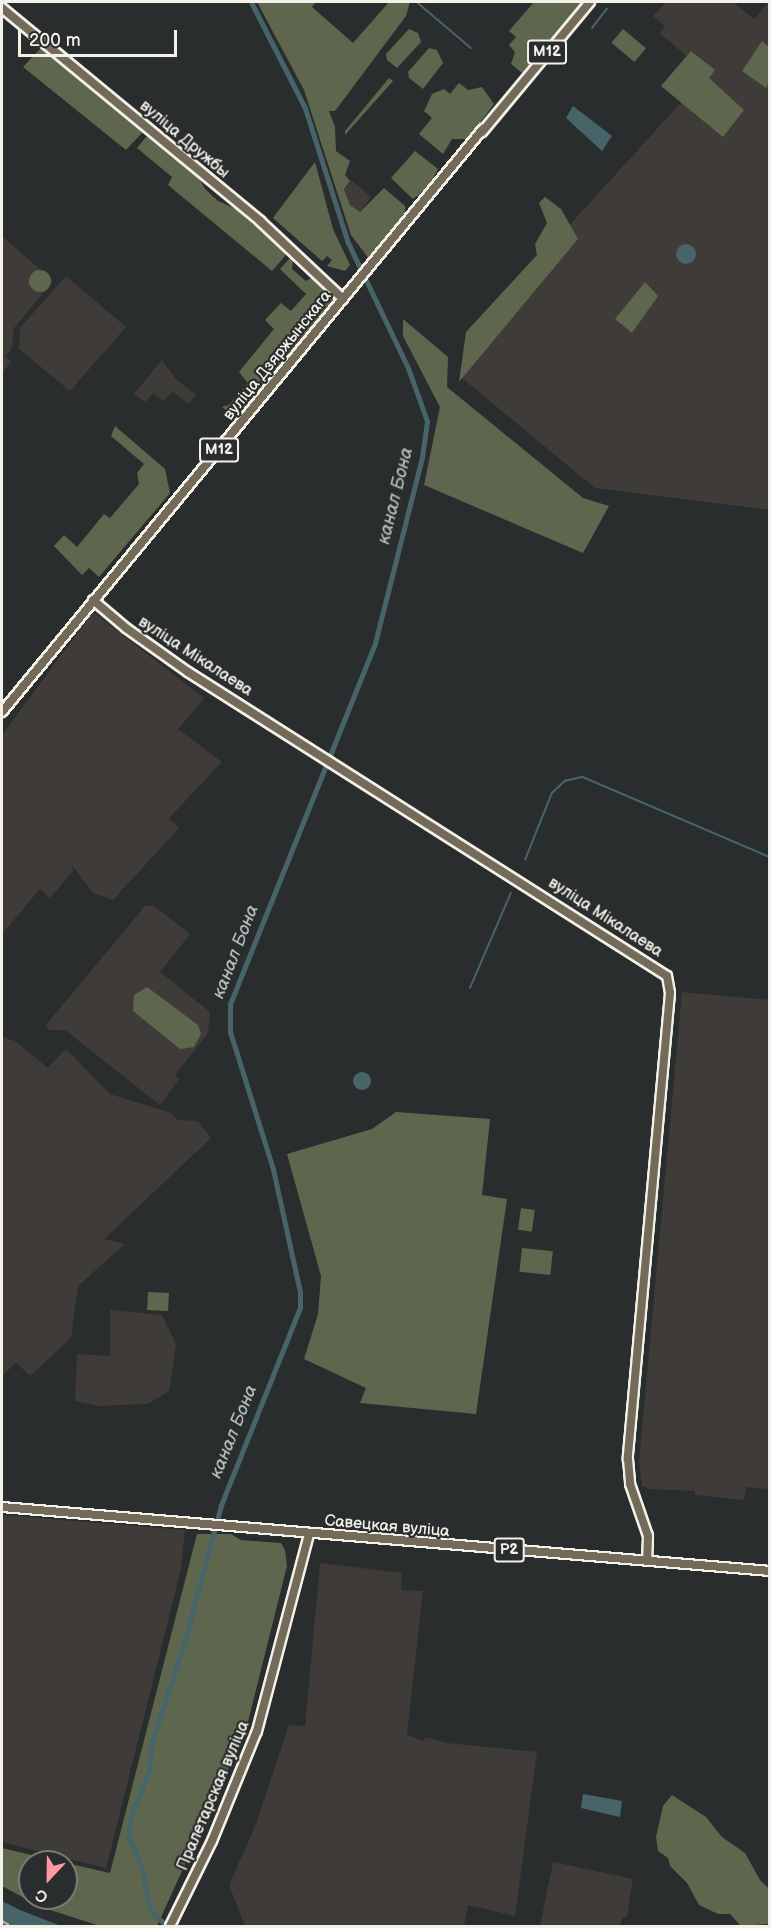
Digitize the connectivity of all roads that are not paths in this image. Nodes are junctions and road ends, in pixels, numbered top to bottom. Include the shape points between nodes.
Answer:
1 (590, 2) edge
2 (2, 8) edge
3 (343, 298) junction
4 (93, 600) junction
5 (2, 712) edge
6 (2, 1507) edge
7 (309, 1534) junction
8 (647, 1561) junction
9 (770, 1571) edge
10 (170, 1926) edge

1 - 3 main road, вуліца Дзяржынскага / М12
2 - 3 main road, вуліца Дружбы via 260,221
3 - 4 main road, вуліца Дзяржынскага / М12
4 - 5 main road, вуліца Дзяржынскага / М12
4 - 8 main road, вуліца Мікалаева via 167,657 667,976 670,993 628,1459 630,1484 648,1536
6 - 7 main road, Савецкая вуліца / Р2
7 - 8 main road, Савецкая вуліца / Р2
7 - 10 main road, Пралетарская вуліца via 257,1731
8 - 9 main road, Савецкая вуліца / Р2

